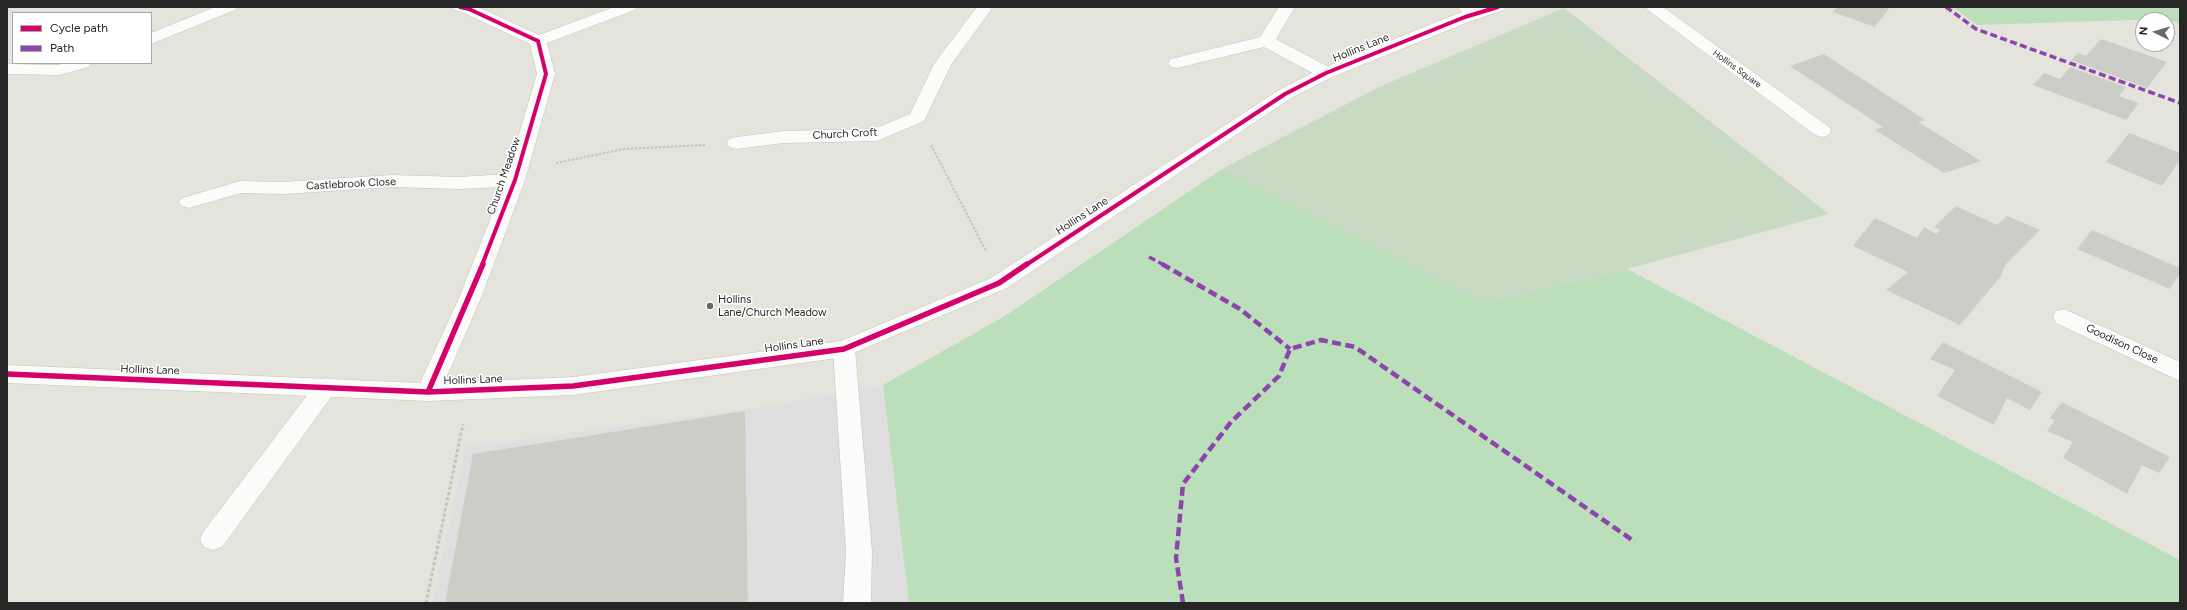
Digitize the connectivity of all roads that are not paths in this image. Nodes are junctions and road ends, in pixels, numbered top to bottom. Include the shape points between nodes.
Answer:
1 (230, 7) edge
2 (460, 7) edge
3 (629, 7) edge
4 (985, 7) edge
5 (1287, 7) edge
6 (1498, 7) edge
7 (1652, 7) edge
8 (1470, 10) edge
9 (152, 39) edge
10 (538, 41) junction
11 (1266, 41) junction
12 (1177, 63) dead end
13 (79, 64) edge
14 (7, 69) edge
15 (1326, 73) junction
16 (1822, 131) dead end
17 (736, 143) road end
18 (516, 175) junction
19 (189, 202) dead end
20 (2064, 317) dead end
21 (844, 348) junction
22 (2180, 372) edge
23 (7, 374) edge
24 (326, 387) junction
25 (428, 392) junction
26 (212, 539) dead end
27 (857, 603) edge

1 - 9 street
2 - 10 street
3 - 10 street
4 - 17 street, Church Croft via 943,64 917,117 877,135 784,137
5 - 11 street
6 - 8 street, Hollins Lane
7 - 16 street, Hollins Square
8 - 15 street, Hollins Lane
10 - 18 street, Church Meadow via 546,74
11 - 12 street
11 - 15 street
13 - 14 street via 60,70
15 - 21 street, Hollins Lane via 1285,94 999,283
18 - 19 street, Castlebrook Close via 459,183 391,181 283,188 240,187
18 - 25 street, Church Meadow via 470,298
20 - 22 street, Goodison Close
21 - 25 street, Hollins Lane via 573,386
21 - 27 street via 859,551
23 - 24 street, Hollins Lane
24 - 25 street, Hollins Lane
24 - 26 street

